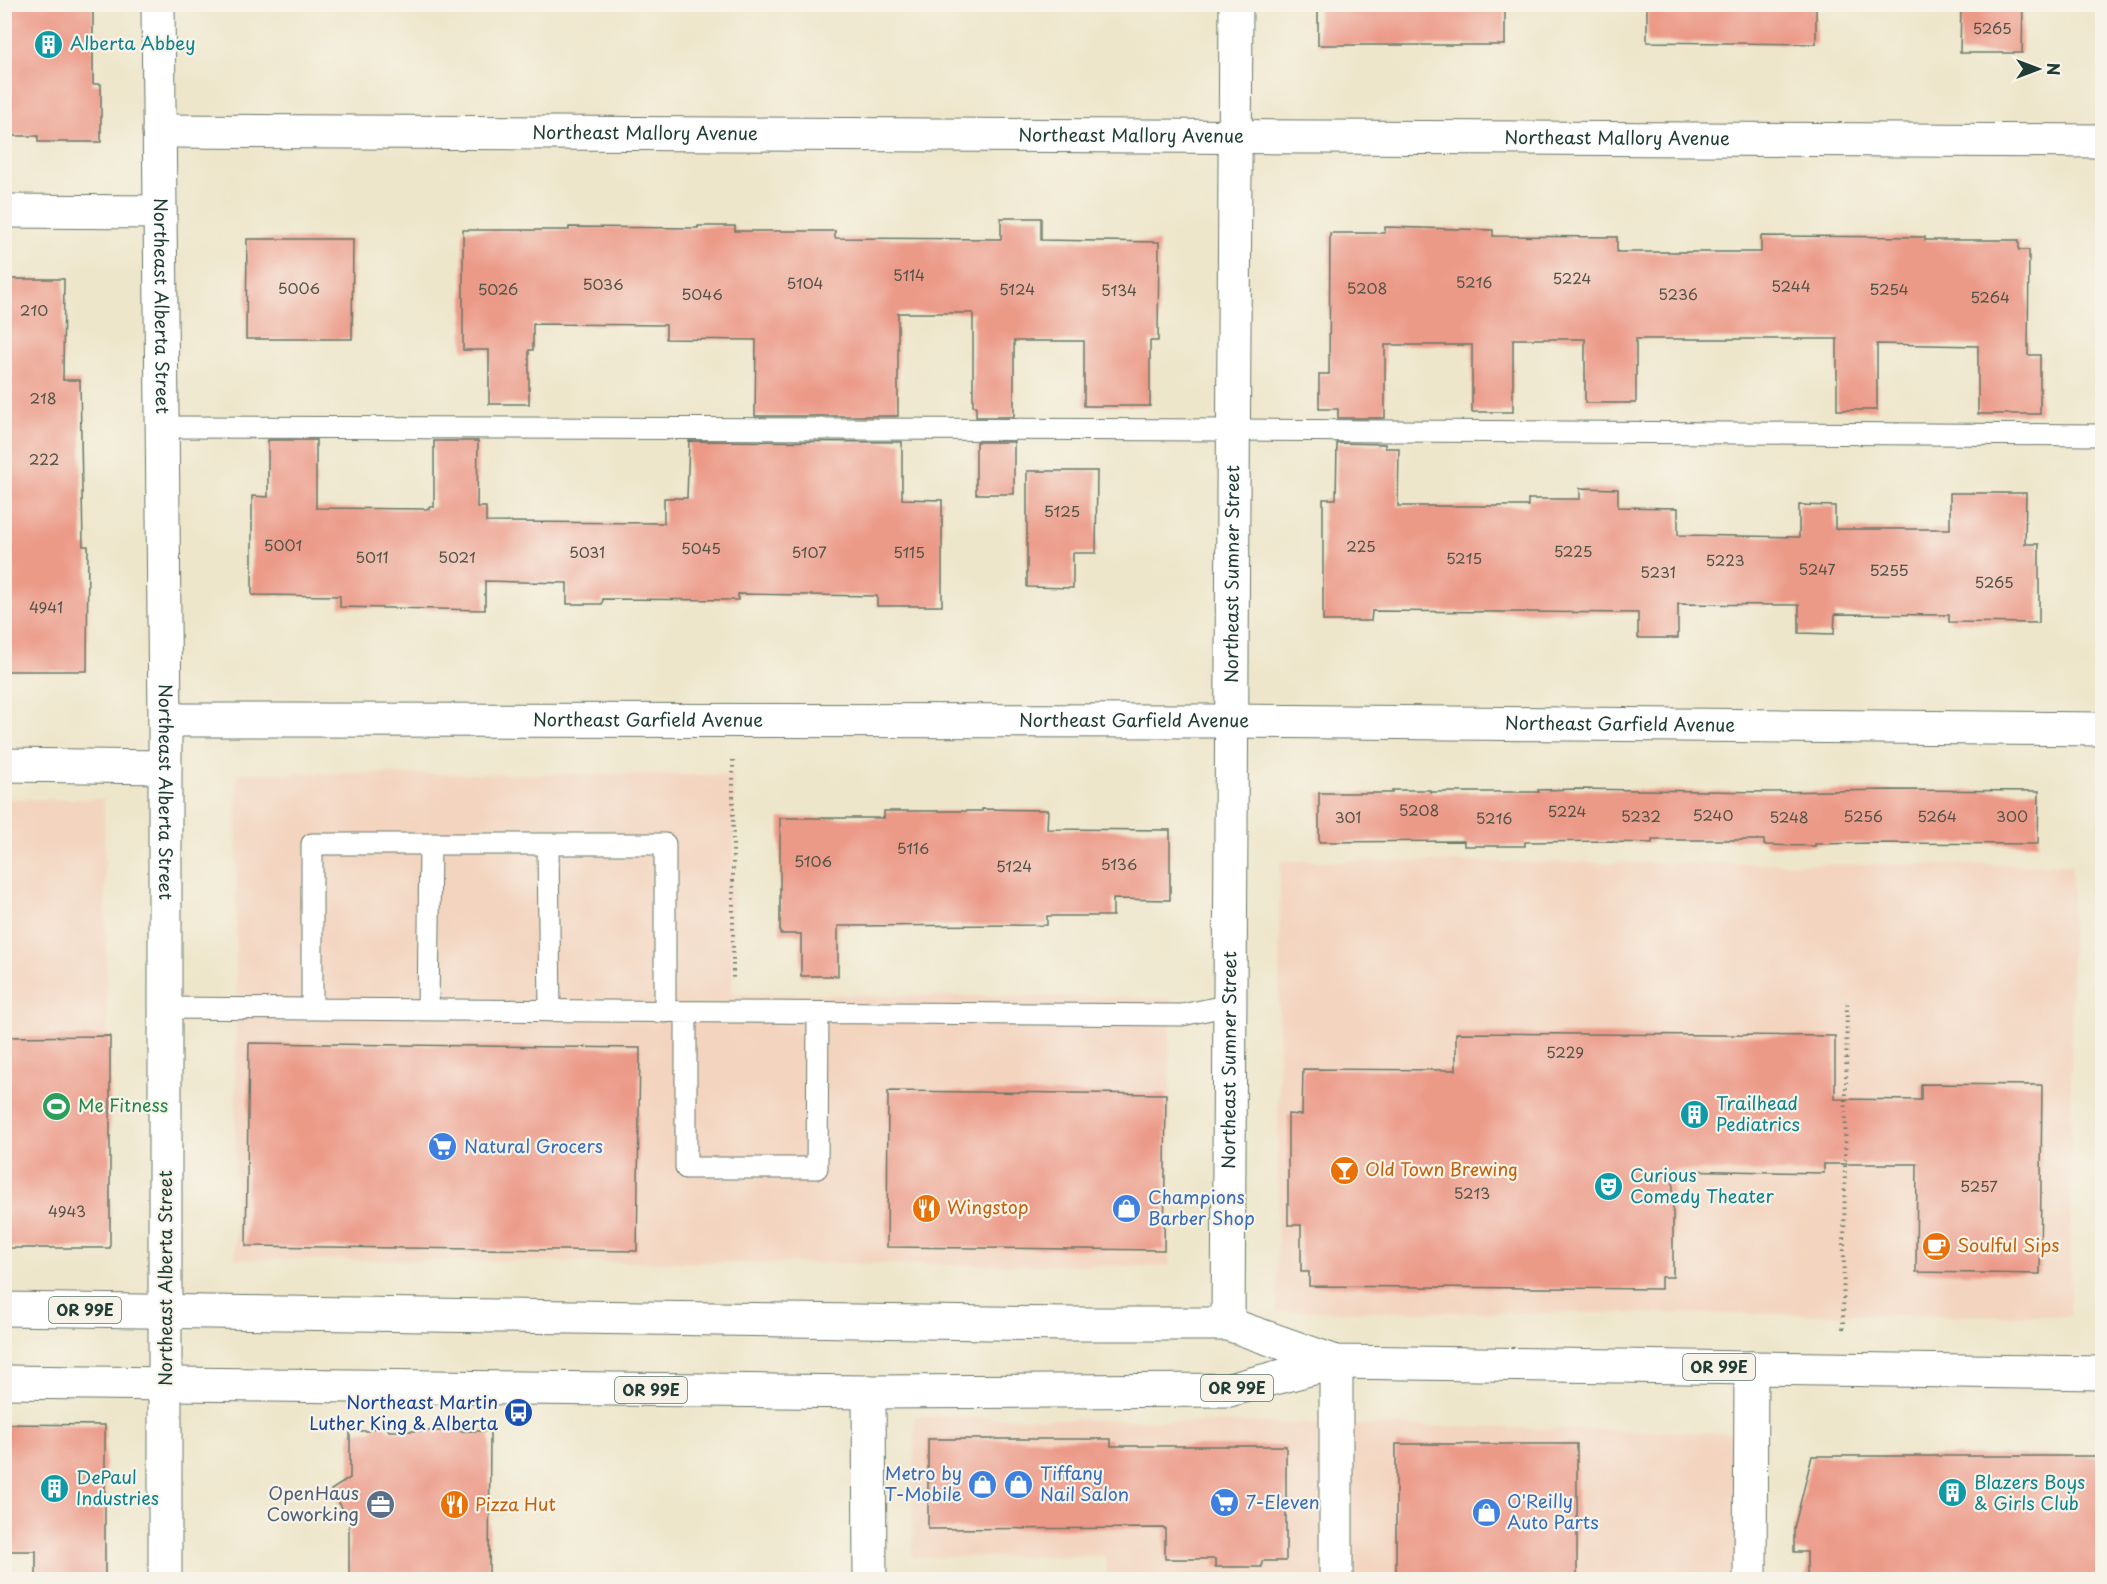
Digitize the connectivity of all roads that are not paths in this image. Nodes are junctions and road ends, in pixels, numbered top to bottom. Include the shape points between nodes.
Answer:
1 (158, 4) edge
2 (1236, 4) edge
3 (159, 131) junction
4 (1236, 136) junction
5 (2103, 141) edge
6 (4, 211) edge
7 (160, 212) junction
8 (162, 427) junction
9 (1234, 430) junction
10 (2103, 435) edge
11 (165, 720) junction
12 (1232, 721) junction
13 (2103, 729) edge
14 (4, 765) edge
15 (165, 766) junction
16 (430, 843) junction
17 (548, 843) junction
18 (1230, 1005) junction
19 (165, 1008) junction
20 (312, 1009) junction
21 (428, 1010) junction
22 (550, 1011) junction
23 (665, 1012) junction
24 (686, 1012) junction
25 (818, 1013) junction
26 (4, 1309) edge
27 (166, 1311) junction
28 (1228, 1324) junction
29 (1336, 1362) junction
30 (1750, 1368) junction
31 (2103, 1373) edge
32 (4, 1382) edge
33 (166, 1384) junction
34 (869, 1392) junction
35 (165, 1580) edge
36 (870, 1580) edge
37 (1336, 1580) edge
38 (1750, 1580) edge

1 - 3 street, Northeast Alberta Street
2 - 4 street, Northeast Sumner Street
3 - 4 street, Northeast Mallory Avenue
3 - 7 street, Northeast Alberta Street
4 - 5 street, Northeast Mallory Avenue
4 - 9 street, Northeast Sumner Street
6 - 7 street
7 - 8 street, Northeast Alberta Street
8 - 9 lane
8 - 11 street, Northeast Alberta Street
9 - 10 lane
9 - 12 street, Northeast Sumner Street
11 - 12 street, Northeast Garfield Avenue
11 - 15 street, Northeast Alberta Street
12 - 13 street, Northeast Garfield Avenue
12 - 18 street, Northeast Sumner Street
14 - 15 street
15 - 19 street, Northeast Alberta Street
16 - 17 lane
16 - 20 lane via 312,843
16 - 21 lane
17 - 22 lane
17 - 23 lane via 665,843
18 - 25 lane via 1182,1015
18 - 28 street, Northeast Sumner Street
19 - 20 lane
19 - 27 street, Northeast Alberta Street
20 - 21 lane
21 - 22 lane
22 - 23 lane
23 - 24 lane
24 - 25 lane
24 - 25 lane via 686,1168 817,1168
26 - 27 street, OR 99E
27 - 28 street, OR 99E
27 - 33 street, Northeast Alberta Street
28 - 29 street, OR 99E
29 - 30 street, OR 99E
29 - 34 street, OR 99E via 1229,1390
29 - 37 street
30 - 31 street, OR 99E
30 - 38 street
32 - 33 street, OR 99E
33 - 34 street, OR 99E
33 - 35 street, Northeast Alberta Street
34 - 36 street

